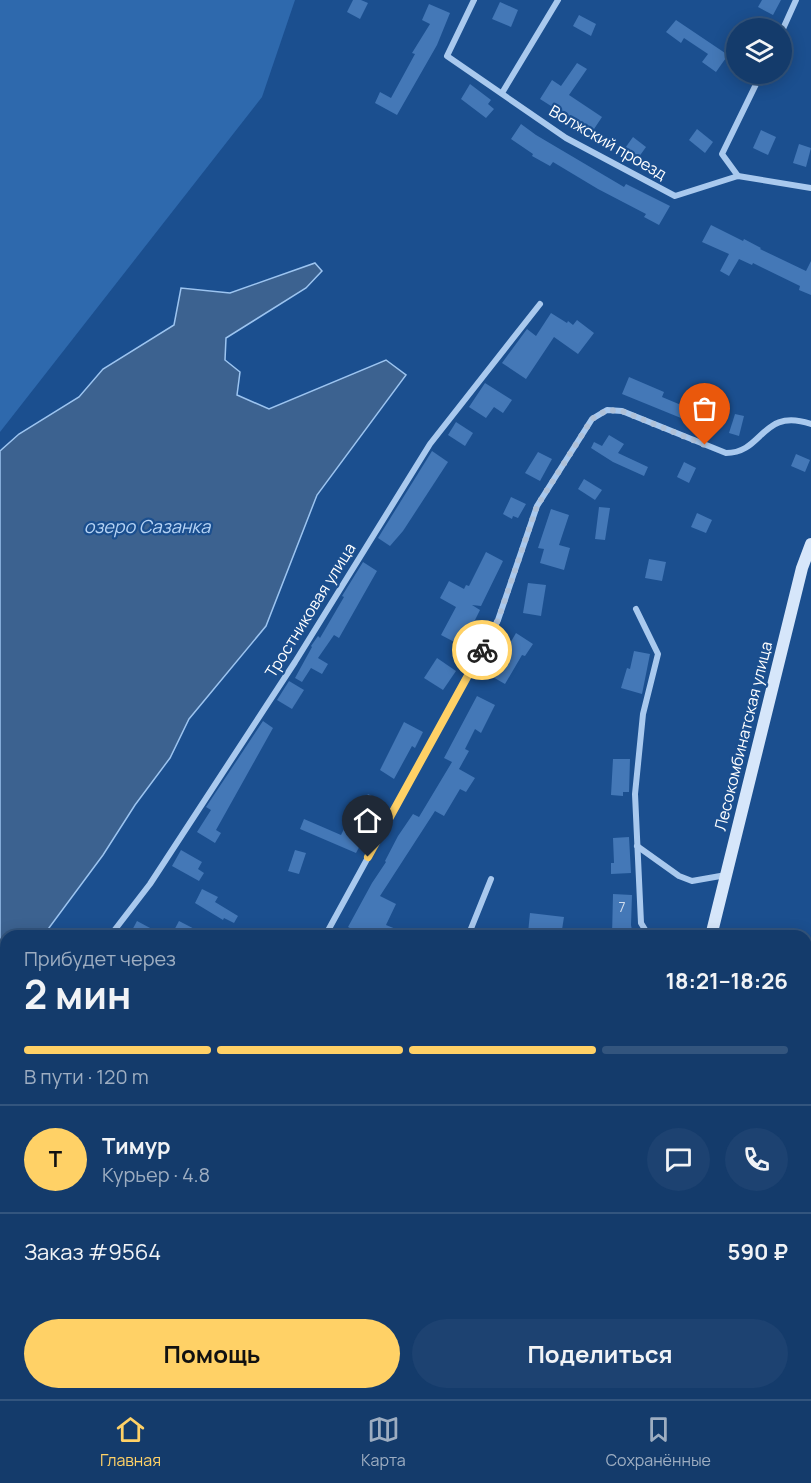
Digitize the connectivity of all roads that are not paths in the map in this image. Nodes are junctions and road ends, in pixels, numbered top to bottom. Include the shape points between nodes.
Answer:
1 (474, 0) edge
2 (558, 0) edge
3 (796, 0) edge
4 (788, 18) edge
5 (756, 84) edge
6 (502, 93) junction
7 (738, 176) junction
8 (811, 188) edge
9 (540, 304) dead end
10 (811, 424) edge
11 (811, 544) edge
12 (636, 609) dead end
13 (637, 846) junction
14 (726, 875) junction
15 (491, 879) dead end
16 (115, 930) edge
17 (328, 930) edge
18 (470, 930) edge
19 (645, 930) edge
20 (712, 930) edge

1 - 6 street, Волжский проезд via 447,56
2 - 6 street
3 - 4 street
5 - 7 street via 722,154
6 - 7 street, Волжский проезд via 566,138 675,196
7 - 8 street, Волжский проезд
9 - 16 street, Тростниковая улица via 430,444 295,662 150,884
10 - 17 street via 796,419 776,423 739,453 726,453 622,411 607,410 592,419 537,506 498,620
11 - 14 street, Лесокомбинатская улица via 801,568
12 - 13 street via 658,654 643,714 635,794
13 - 14 street via 692,881
13 - 19 street via 641,923
14 - 20 street, Лесокомбинатская улица
15 - 18 street

